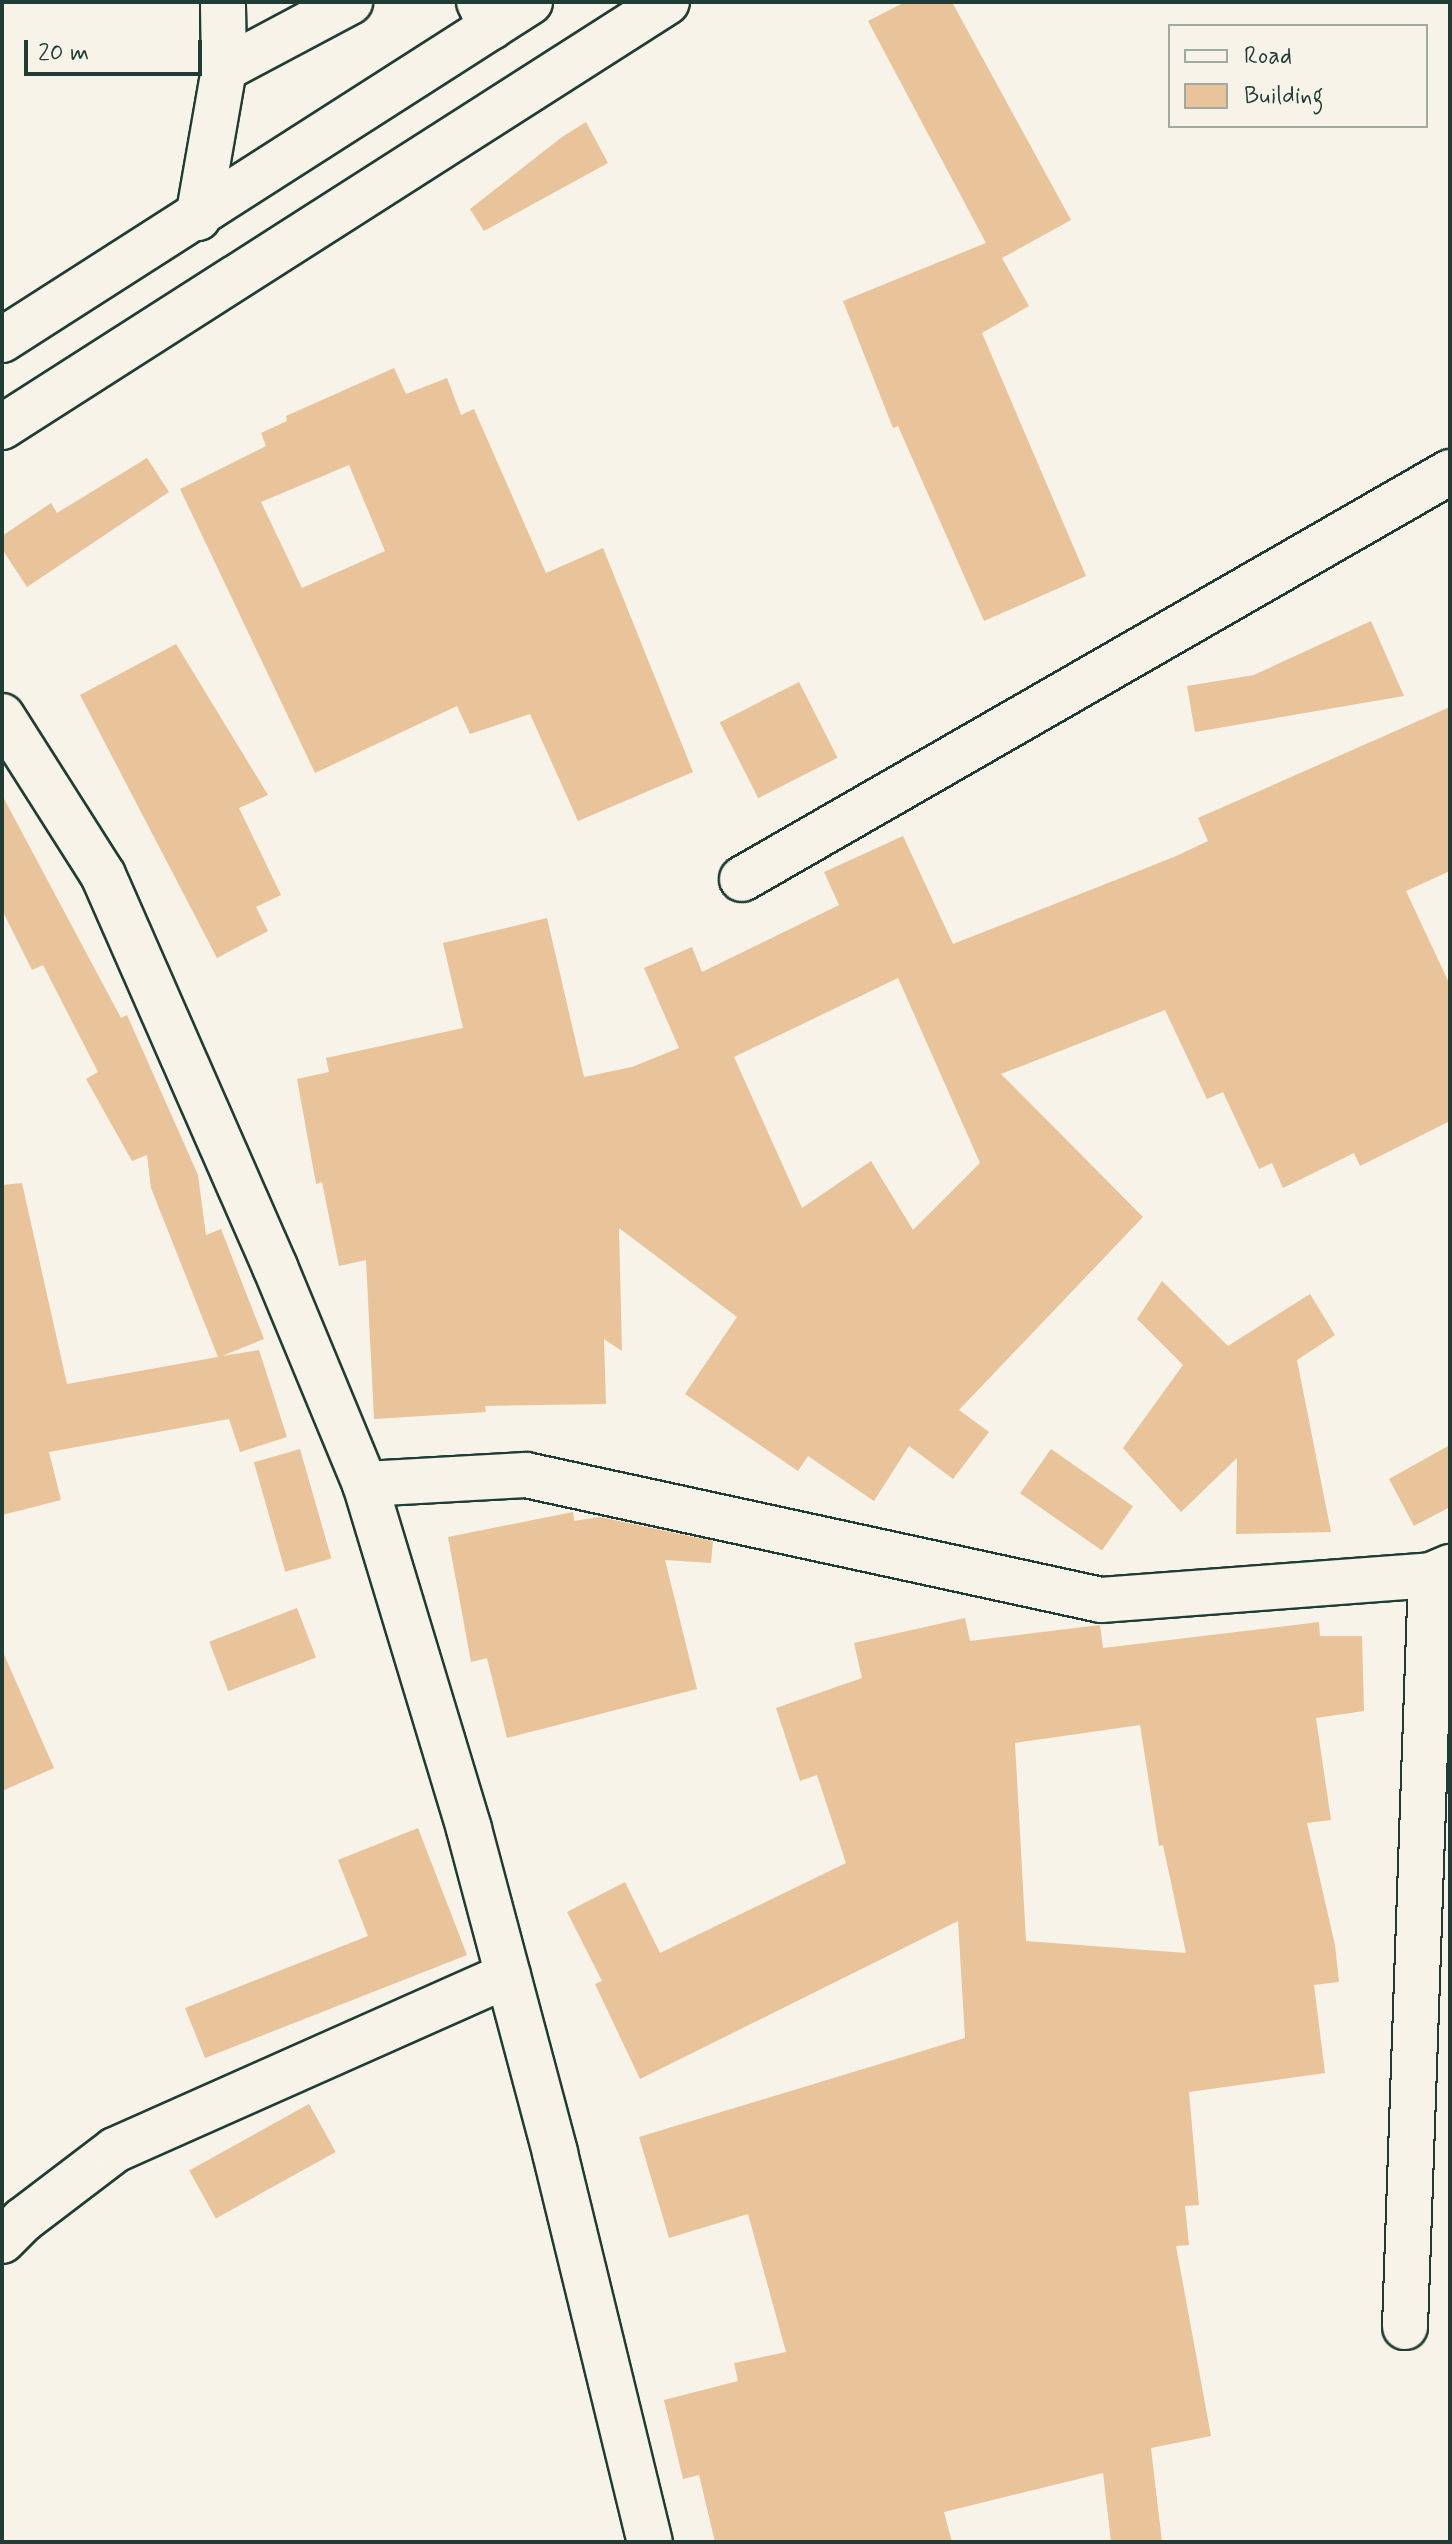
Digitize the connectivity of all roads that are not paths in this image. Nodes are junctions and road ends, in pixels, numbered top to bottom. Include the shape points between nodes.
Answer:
1 (223, 2) edge
2 (350, 2) edge
3 (530, 2) edge
4 (667, 2) edge
5 (485, 14) edge
6 (224, 69) junction
7 (198, 218) junction
8 (2, 340) edge
9 (2, 427) edge
10 (1450, 472) edge
11 (2, 716) edge
12 (742, 879) dead end
13 (365, 1484) junction
14 (1441, 1571) edge
15 (508, 1975) junction
16 (2, 2241) edge
17 (1405, 2327) dead end
18 (640, 2538) edge

1 - 6 street
2 - 6 street
3 - 5 street
4 - 9 street
5 - 7 street
6 - 7 street
7 - 8 street
10 - 12 street
11 - 13 street via 103,875
13 - 14 street via 526,1475 1101,1600
13 - 15 street
14 - 17 street
15 - 16 street via 115,2150
15 - 18 street

